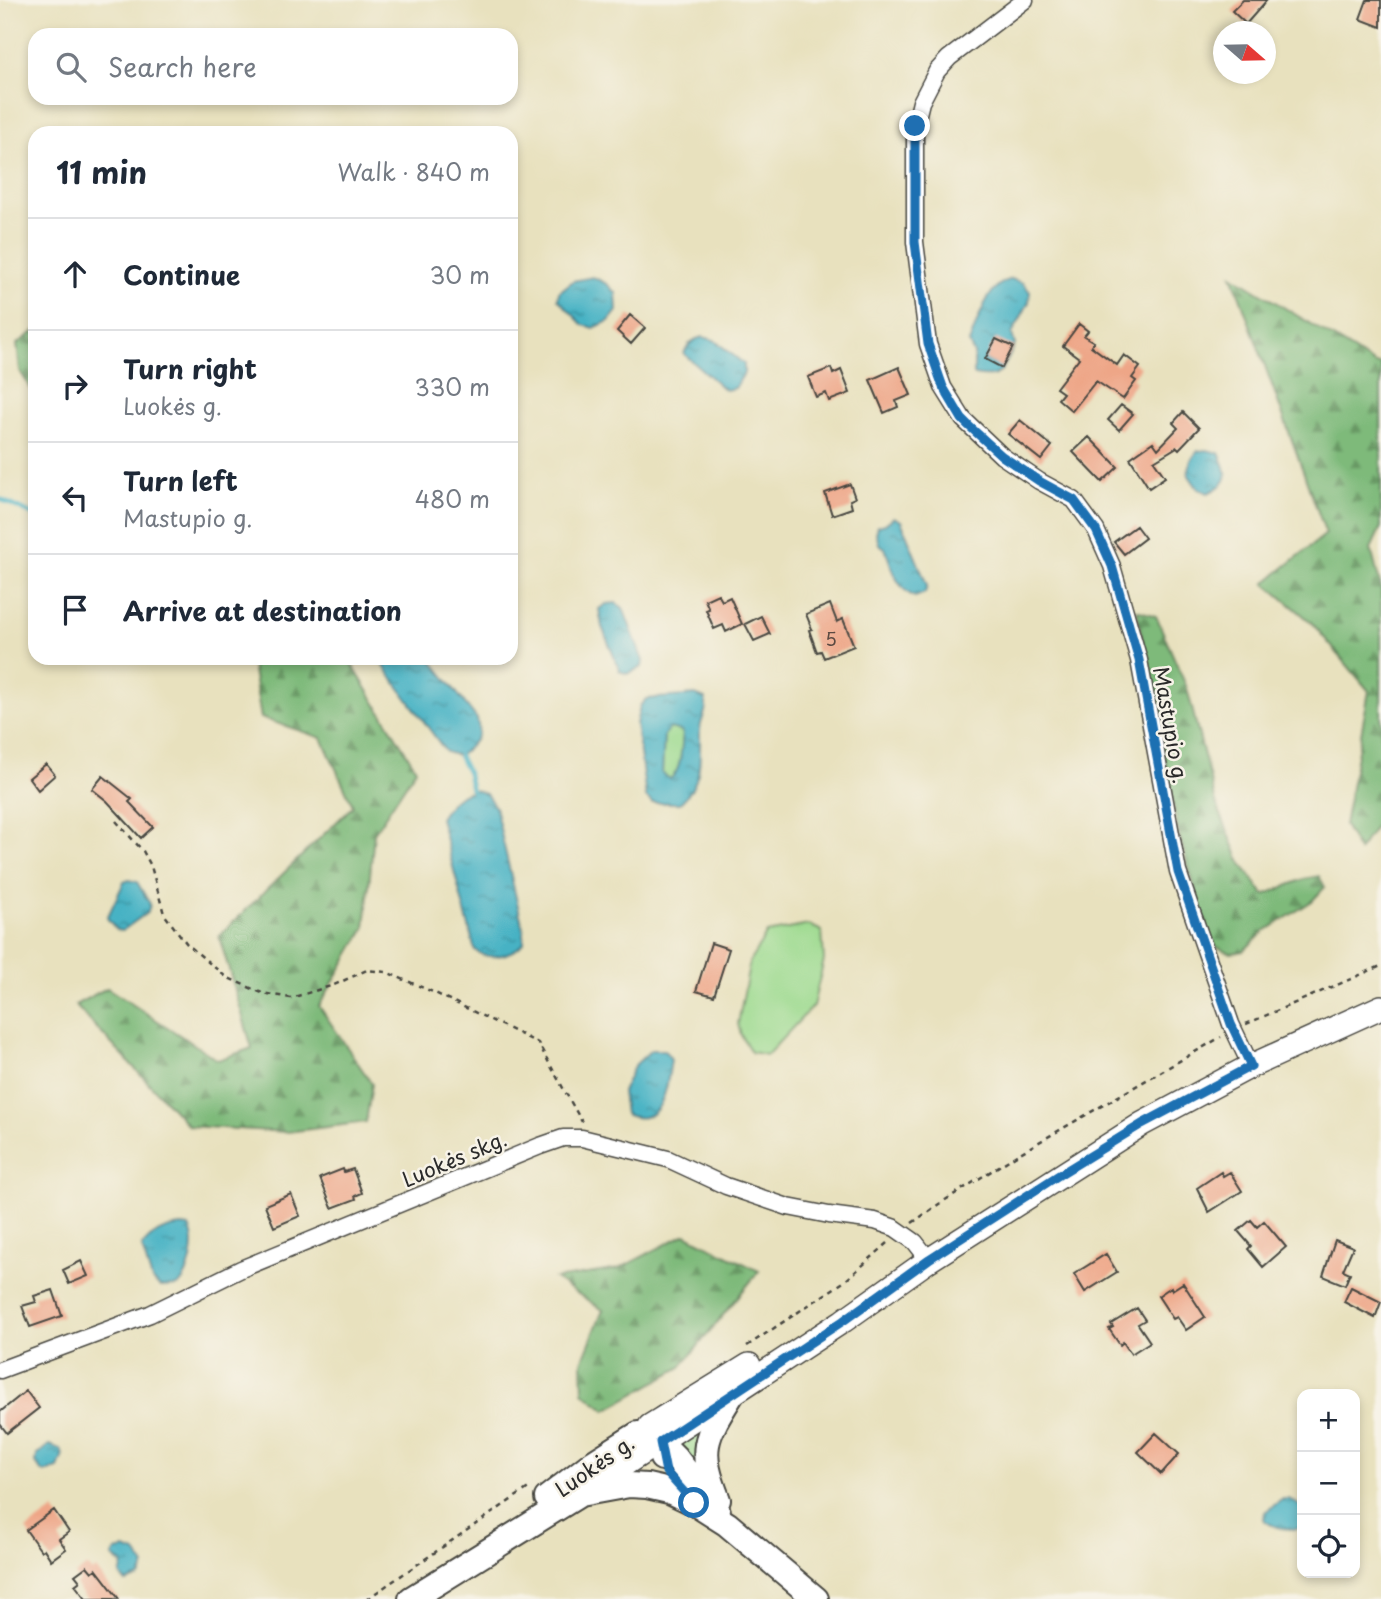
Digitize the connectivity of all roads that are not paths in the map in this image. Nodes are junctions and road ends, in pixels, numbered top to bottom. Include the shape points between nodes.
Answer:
1 (1026, 0) edge
2 (1381, 1007) edge
3 (1251, 1066) junction
4 (920, 1265) junction
5 (0, 1370) edge
6 (732, 1394) junction
7 (665, 1418) joint
8 (649, 1438) junction
9 (580, 1493) junction
10 (694, 1503) junction
11 (727, 1524) junction
12 (464, 1564) junction
13 (411, 1599) edge
14 (816, 1599) edge

1 - 3 street, Mastupio g. via 949,58 921,102 915,126 915,242 928,344 943,387 962,419 1002,456 1074,500 1096,530 1112,566 1139,660 1178,872 1233,1030
2 - 3 main road, Luokės g.
3 - 4 main road, Luokės g. via 1142,1124
4 - 5 street, Luokės skg. via 915,1242 902,1231 788,1207 726,1186 668,1159 593,1140 563,1138 241,1269 150,1314
4 - 6 main road, Luokės g.
4 - 7 main road, Luokės g. via 835,1311
6 - 8 main road, Luokės g.
6 - 11 main road via 713,1425 704,1461
7 - 8 main road
8 - 9 main road, Luokės g.
8 - 10 main road via 666,1472
8 - 11 main road via 675,1457
8 - 12 main road, Luokės g. via 591,1464
9 - 10 main road via 647,1486
9 - 12 main road, Luokės g.
10 - 11 main road
11 - 14 main road
12 - 13 main road, Luokės g.

